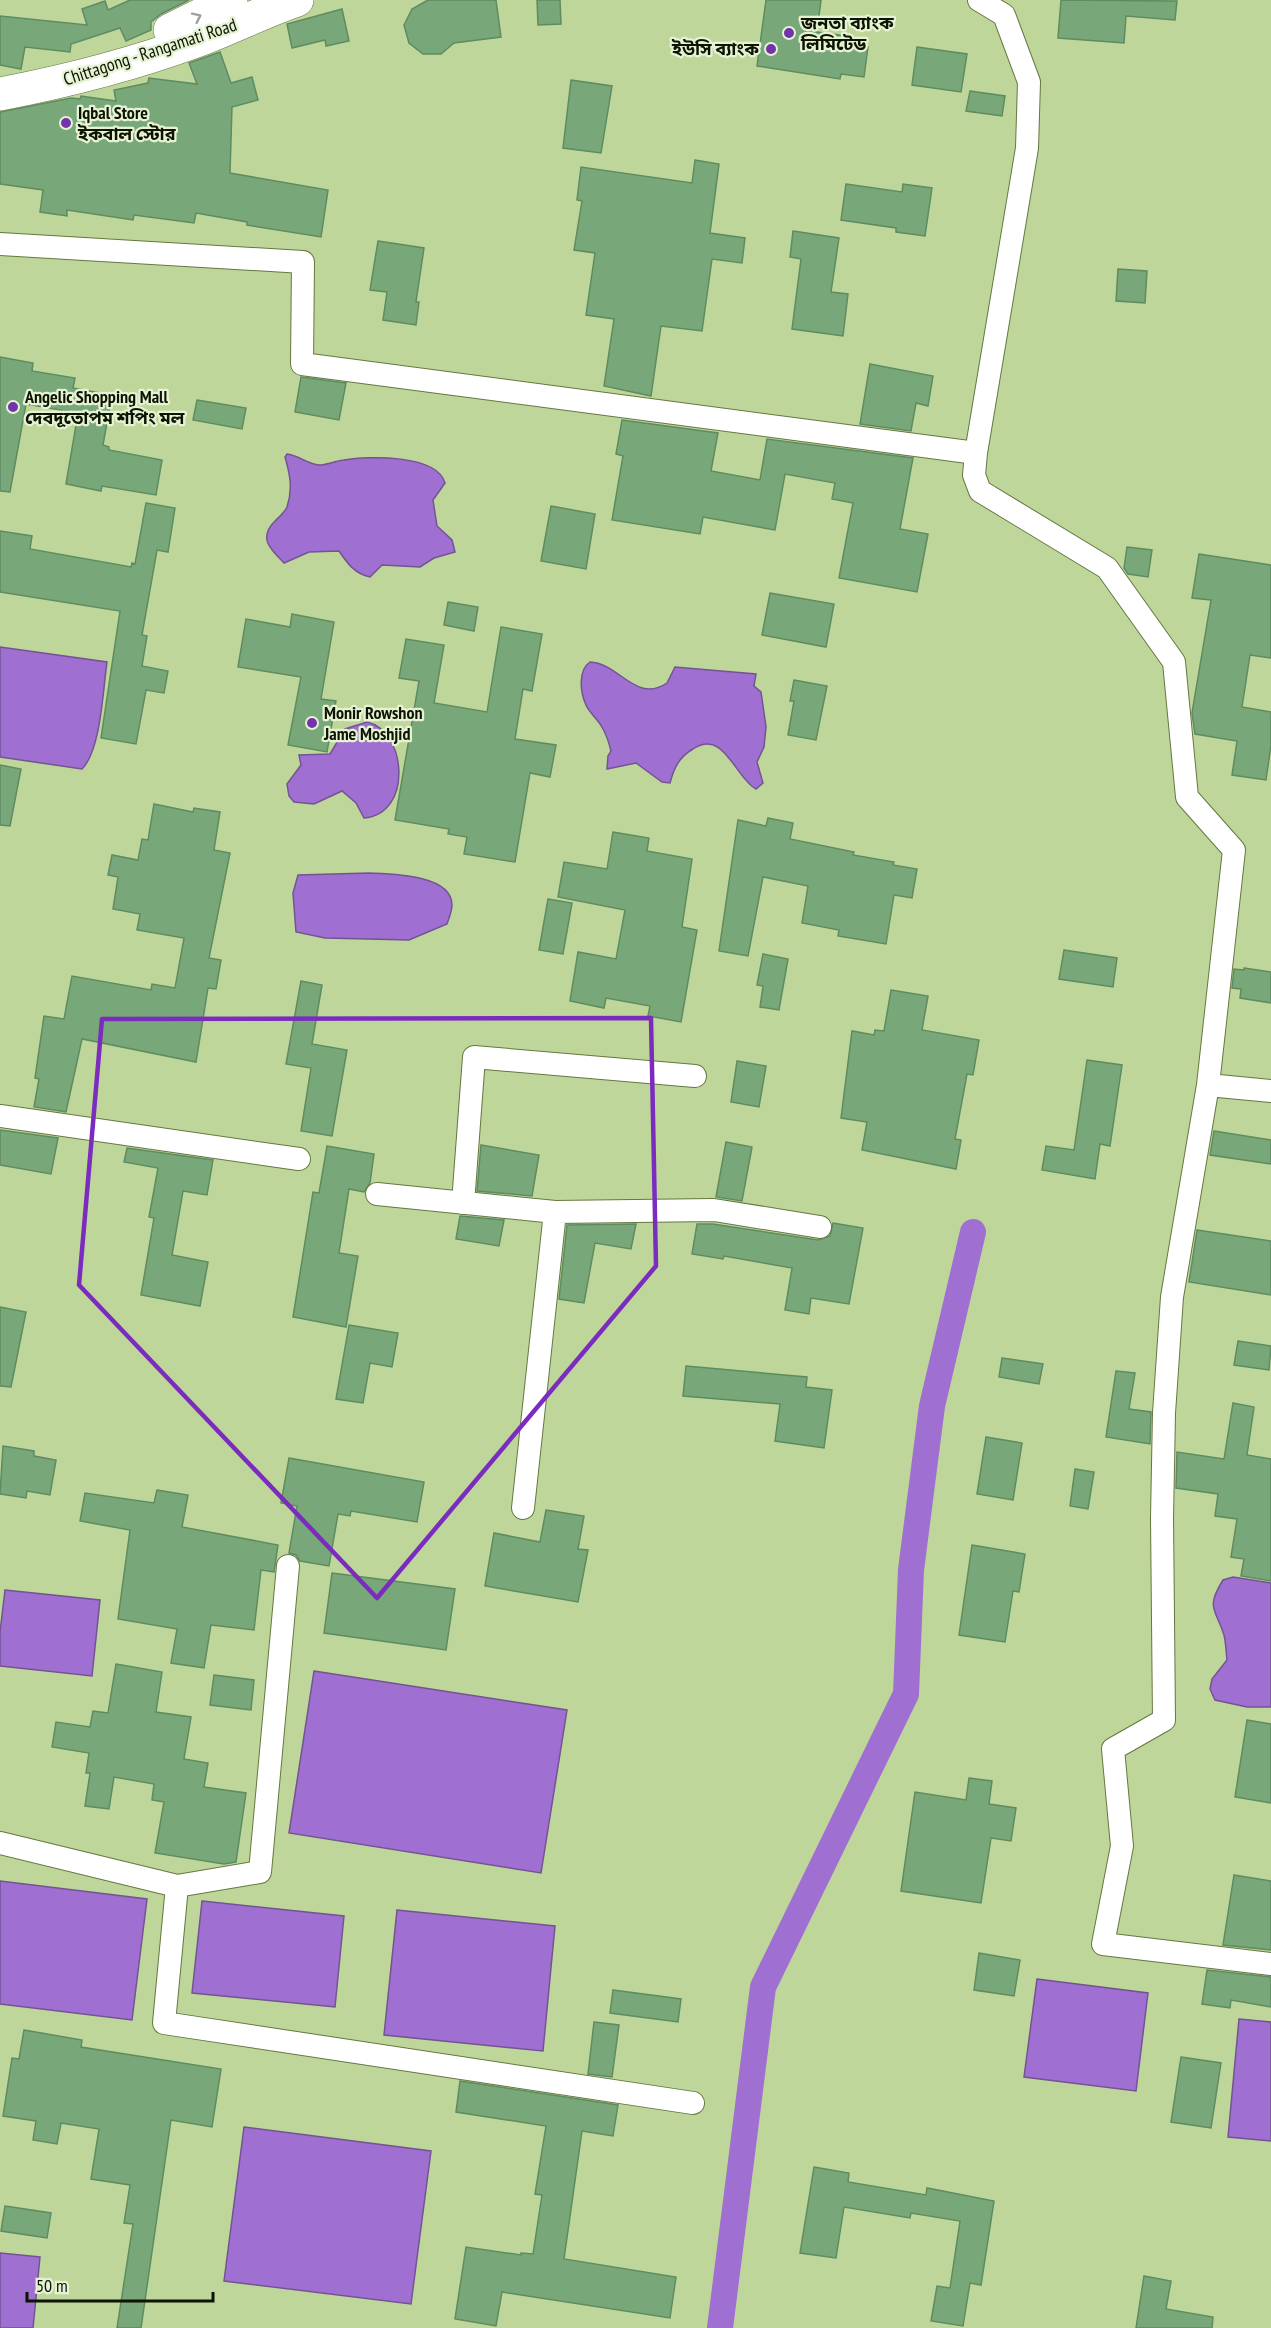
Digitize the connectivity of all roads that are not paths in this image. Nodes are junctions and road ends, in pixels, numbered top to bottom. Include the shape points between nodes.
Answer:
1 (231, 0) edge
2 (297, 0) edge
3 (979, 0) edge
4 (0, 72) edge
5 (0, 94) edge
6 (0, 244) edge
7 (976, 453) junction
8 (695, 1076) dead end
9 (1208, 1085) junction
10 (1271, 1091) edge
11 (0, 1116) edge
12 (299, 1159) dead end
13 (376, 1194) dead end
14 (463, 1203) junction
15 (555, 1212) junction
16 (820, 1227) dead end
17 (523, 1508) dead end
18 (288, 1566) dead end
19 (0, 1843) edge
20 (177, 1886) junction
21 (1271, 1964) edge
22 (693, 2103) dead end

4 -> 1 highway, Chittagong - Rangamati Road via 61,64 154,38
2 - 5 highway, Chittagong - Rangamati Road via 200,40 128,63 74,80
3 - 7 street via 1004,15 1029,82 1027,148
6 - 7 street via 303,262 302,364
7 - 9 street via 974,475 980,491 1107,568 1174,662 1187,797 1234,850
8 - 14 street via 474,1057
9 - 10 street
9 - 21 street via 1172,1297 1162,1518 1164,1720 1113,1749 1122,1846 1103,1944
11 - 12 street
13 - 14 street
14 - 15 street
15 - 16 street via 714,1210
15 - 17 street
18 - 20 street via 260,1872
19 - 20 street
20 - 22 street via 164,2023

